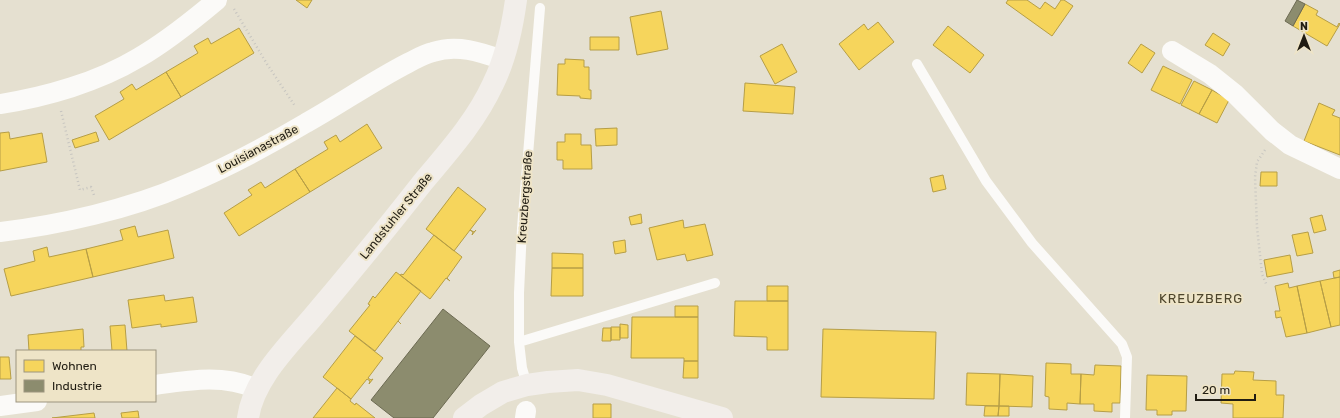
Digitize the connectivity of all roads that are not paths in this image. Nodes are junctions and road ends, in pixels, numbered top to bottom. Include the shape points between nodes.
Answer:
1 (516, 0) edge
2 (224, 3) edge
3 (540, 8) dead end
4 (1172, 51) dead end
5 (503, 60) junction
6 (917, 64) dead end
7 (0, 104) edge
8 (1340, 169) edge
9 (0, 232) edge
10 (715, 283) dead end
11 (519, 342) junction
12 (156, 385) edge
13 (527, 385) junction
14 (257, 388) junction
15 (30, 402) edge
16 (0, 406) edge
17 (248, 418) edge
18 (464, 418) edge
19 (722, 418) edge
20 (1125, 418) edge

1 - 5 street, Landstuhler Straße
2 - 7 street via 138,58 100,77 56,91
3 - 11 lane, Kreuzbergstraße via 522,228 518,293
4 - 8 street via 1210,74 1290,145
5 - 9 street, Louisianastraße via 463,49 446,48 431,52 396,69 306,123 184,186 138,203 26,229
5 - 14 street, Landstuhler Straße via 494,84 460,138
6 - 20 lane via 986,181 1032,243 1122,344 1127,357
10 - 11 lane
11 - 13 lane, Kreuzbergstraße
12 - 14 street via 226,379
13 - 18 street via 503,392
13 - 19 street via 578,380 607,385
14 - 17 street, Landstuhler Straße
15 - 16 street

